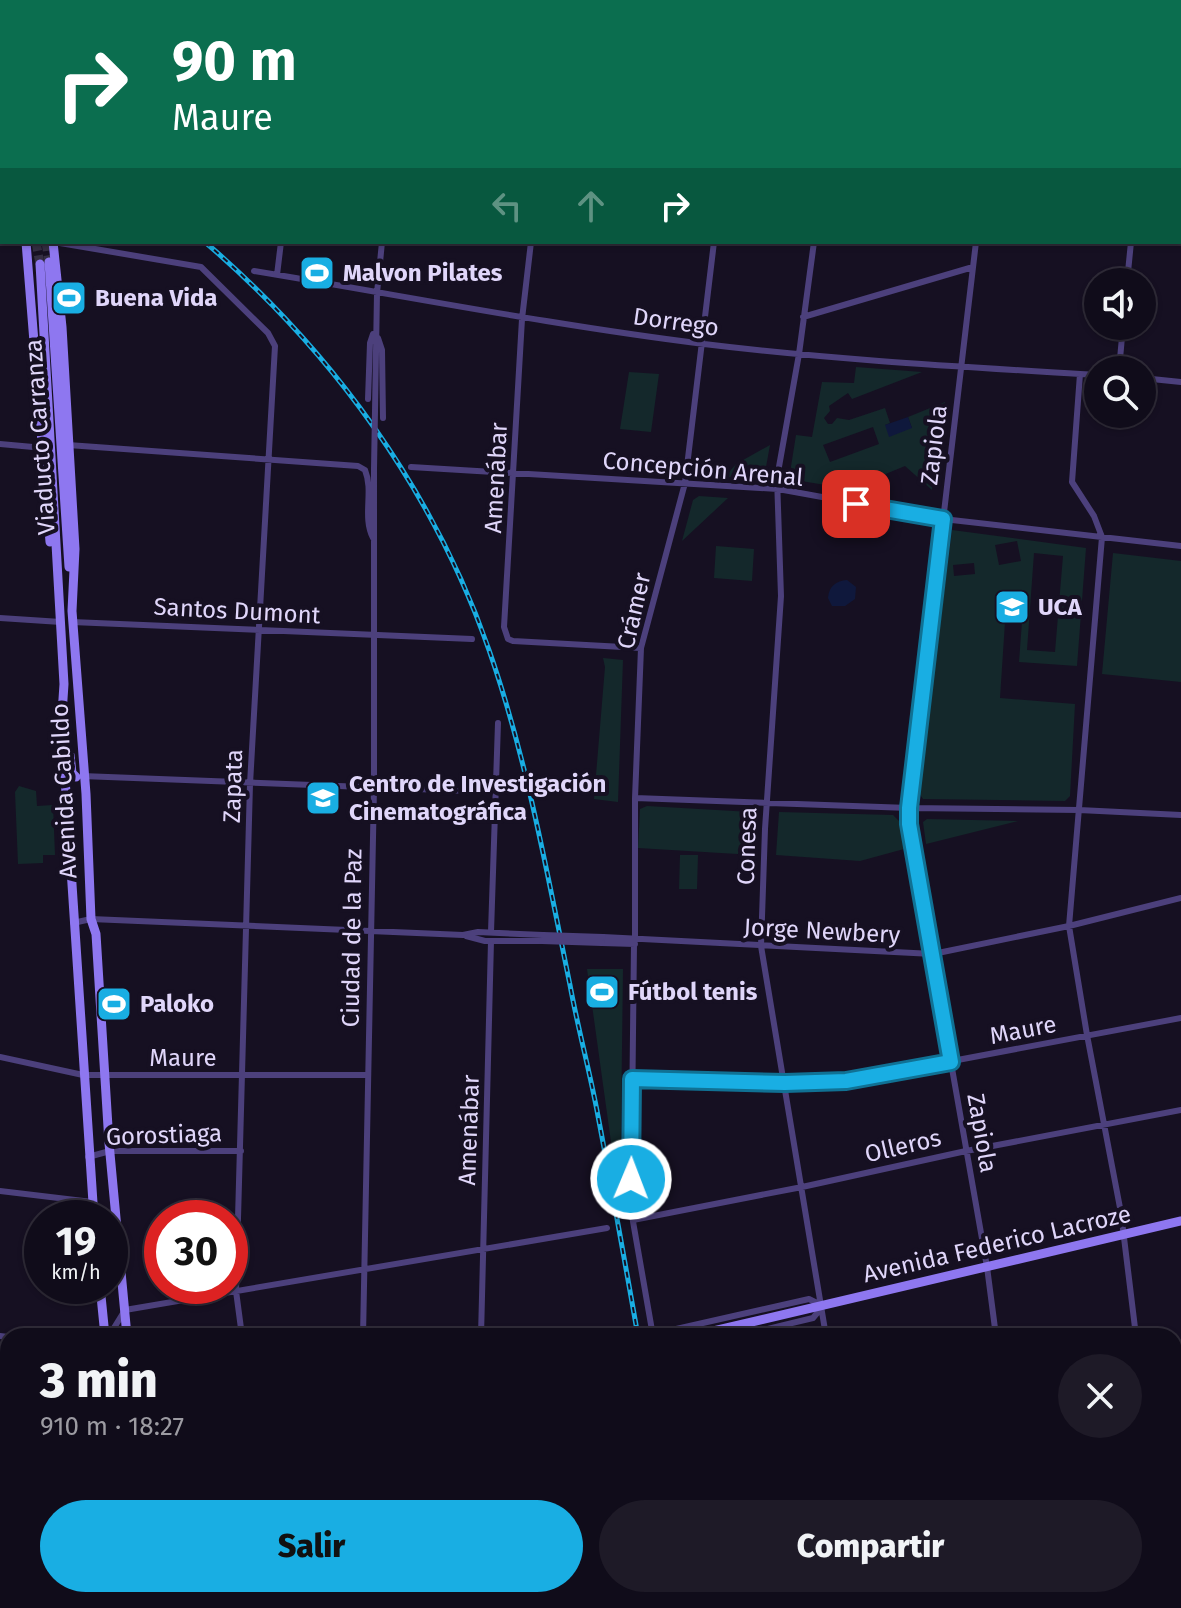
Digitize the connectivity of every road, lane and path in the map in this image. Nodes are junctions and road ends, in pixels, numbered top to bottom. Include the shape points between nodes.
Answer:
1 (26, 244) edge
2 (54, 244) edge
3 (68, 244) edge
4 (125, 244) edge
5 (281, 244) edge
6 (382, 244) edge
7 (531, 244) edge
8 (714, 244) edge
9 (814, 244) edge
10 (976, 244) edge
11 (1131, 244) edge
12 (124, 252) junction
13 (973, 267) junction
14 (1128, 268) edge
15 (254, 271) dead end
16 (277, 275) junction
17 (377, 293) junction
18 (803, 317) junction
19 (522, 319) junction
20 (375, 326) junction
21 (703, 344) junction
22 (799, 354) junction
23 (962, 366) junction
24 (1080, 374) junction
25 (1084, 374) edge
26 (1156, 379) edge
27 (1181, 382) edge
28 (368, 399) dead end
29 (383, 418) dead end
30 (0, 444) edge
31 (68, 445) junction
32 (44, 448) junction
33 (267, 459) junction
34 (411, 467) dead end
35 (515, 473) junction
36 (685, 483) junction
37 (778, 489) junction
38 (943, 519) junction
39 (1102, 537) junction
40 (375, 541) junction
41 (1181, 546) edge
42 (59, 608) junction
43 (72, 611) junction
44 (0, 618) edge
45 (59, 622) junction
46 (73, 622) junction
47 (259, 630) junction
48 (372, 635) junction
49 (472, 639) dead end
50 (641, 648) junction
51 (64, 684) junction
52 (498, 723) dead end
53 (80, 776) junction
54 (250, 784) junction
55 (374, 788) junction
56 (494, 792) junction
57 (635, 798) junction
58 (767, 802) junction
59 (909, 808) junction
60 (1079, 810) junction
61 (1181, 815) edge
62 (1181, 898) edge
63 (91, 919) junction
64 (73, 923) junction
65 (247, 926) junction
66 (1069, 926) junction
67 (372, 930) junction
68 (491, 932) junction
69 (504, 934) junction
70 (463, 935) junction
71 (543, 938) junction
72 (491, 941) junction
73 (634, 941) junction
74 (761, 946) junction
75 (933, 954) junction
76 (1181, 1018) edge
77 (1087, 1035) junction
78 (0, 1057) edge
79 (951, 1062) junction
80 (83, 1075) junction
81 (105, 1075) junction
82 (367, 1075) junction
83 (243, 1076) junction
84 (632, 1079) junction
85 (785, 1083) junction
86 (1181, 1110) edge
87 (1105, 1126) junction
88 (110, 1151) junction
89 (241, 1151) junction
90 (966, 1151) junction
91 (88, 1157) junction
92 (802, 1187) junction
93 (0, 1191) edge
94 (75, 1200) edge
95 (92, 1200) edge
96 (239, 1200) edge
97 (633, 1220) junction
98 (1181, 1221) edge
99 (607, 1228) dead end
100 (1125, 1235) junction
101 (483, 1248) junction
102 (987, 1267) junction
103 (364, 1268) junction
104 (248, 1289) edge
105 (103, 1304) edge
106 (160, 1304) edge
107 (238, 1304) edge
108 (823, 1306) junction
109 (125, 1310) junction
110 (106, 1328) edge
111 (113, 1328) edge
112 (126, 1328) edge
113 (241, 1328) edge
114 (363, 1328) edge
115 (481, 1328) edge
116 (652, 1328) edge
117 (687, 1328) edge
118 (727, 1328) edge
119 (771, 1328) edge
120 (825, 1328) edge
121 (995, 1328) edge
122 (1135, 1328) edge

1 - 32 main road, Avenida Cabildo
2 - 31 main road, Avenida Cabildo
3 - 12 street
4 - 12 street
5 - 16 street
6 - 17 street, Ciudad de la Paz
7 - 19 street, Amenábar
8 - 21 street, Crámer
9 - 18 street, Conesa
10 - 13 street, Zapiola
11 - 14 street
12 - 33 street, Zapata via 201,267 273,339
13 - 18 street
13 - 23 street, Zapiola
15 - 16 street, Dorrego
16 - 17 street, Dorrego
17 - 19 street, Dorrego
17 - 20 street, Ciudad de la Paz
18 - 22 street, Conesa
19 - 21 street, Dorrego
19 - 35 street, Amenábar
20 - 28 street, Ciudad de la Paz
20 - 29 street, Ciudad de la Paz via 382,350
20 - 40 street, Ciudad de la Paz, bridge
21 - 22 street, Dorrego
21 - 36 street, Crámer
22 - 23 street, Dorrego
22 - 37 street, Conesa
23 - 24 street, Dorrego
23 - 38 street, Zapiola
24 - 25 street, Dorrego
24 - 39 street via 1072,482
26 - 27 street
30 - 32 street
31 - 33 street
31 - 43 main road, Avenida Cabildo via 75,549
32 - 42 main road, Avenida Cabildo
33 - 40 street, Ciudad de la Paz via 365,470 368,521
33 - 47 street, Zapata
34 - 35 street, Concepción Arenal
35 - 36 street, Concepción Arenal
35 - 50 street, Amenábar via 504,627 508,639
36 - 37 street, Concepción Arenal
36 - 50 street, Crámer
37 - 38 street, Concepción Arenal
37 - 58 street, Conesa via 781,596
38 - 39 street, Concepción Arenal
38 - 59 street, Zapiola
39 - 41 street, Concepción Arenal
39 - 60 street
40 - 48 street, Ciudad de la Paz
42 - 43 main road, Viaducto Carranza via 44,263
42 - 45 main road, Avenida Cabildo
43 - 46 main road, Avenida Cabildo
44 - 45 street, Santos Dumont
45 - 46 street, Santos Dumont
45 - 51 main road, Avenida Cabildo
46 - 47 street, Santos Dumont
46 - 53 main road, Avenida Cabildo
47 - 48 street, Santos Dumont
47 - 54 street, Zapata
48 - 49 street, Santos Dumont
48 - 55 street, Ciudad de la Paz
50 - 57 street, Crámer
51 - 53 main road via 70,767
51 - 64 main road, Avenida Cabildo
52 - 56 street
53 - 54 street
53 - 63 main road, Avenida Cabildo
54 - 55 street
54 - 65 street, Zapata
55 - 56 street
55 - 67 street, Ciudad de la Paz
56 - 68 street
57 - 58 street
57 - 73 street, Crámer
58 - 59 street
58 - 74 street, Conesa
59 - 60 street
59 - 75 street, Zapiola
60 - 61 street
60 - 66 street
62 - 66 street, Jorge Newbery
63 - 64 street
63 - 65 street
63 - 81 main road, Avenida Cabildo
64 - 80 main road, Avenida Cabildo
65 - 67 street
65 - 83 street, Zapata
66 - 75 street, Jorge Newbery
66 - 77 street
67 - 70 street
67 - 82 street, Ciudad de la Paz
68 - 69 street
68 - 70 street
69 - 71 street
69 - 72 street
70 - 72 street
71 - 72 street
71 - 73 street, Jorge Newbery, bridge
72 - 101 street, Amenábar
73 - 74 street, Jorge Newbery
73 - 84 street, Crámer
74 - 75 street, Jorge Newbery
74 - 85 street, Conesa
75 - 79 street, Zapiola
76 - 77 street, Maure
77 - 79 street, Maure
77 - 87 street
78 - 80 street, Maure
79 - 85 street, Maure via 846,1081
79 - 90 street, Zapiola
80 - 81 street, Maure
80 - 91 main road, Avenida Cabildo
81 - 83 street, Maure
81 - 88 main road, Avenida Cabildo
82 - 83 street, Maure
82 - 103 street, Ciudad de la Paz
83 - 89 street, Zapata
84 - 85 street, Maure
84 - 97 street, Crámer
85 - 92 street, Conesa
86 - 87 street, Olleros
87 - 90 street, Olleros
87 - 100 street
88 - 89 street, Gorostiaga
88 - 91 street, Gorostiaga
88 - 109 main road, Avenida Cabildo
89 - 96 street, Zapata
90 - 92 street, Olleros
90 - 102 street, Zapiola
91 - 95 main road, Avenida Cabildo
92 - 97 street, Olleros
92 - 108 street, Conesa
93 - 94 street
97 - 116 street, Crámer
98 - 100 main road, Avenida Federico Lacroze
99 - 101 street
100 - 102 main road, Avenida Federico Lacroze
100 - 122 street
101 - 103 street
101 - 115 street, Amenábar
102 - 108 main road, Avenida Federico Lacroze
102 - 121 street, Zapiola
103 - 104 street
103 - 114 street, Ciudad de la Paz
105 - 110 main road
106 - 109 street
107 - 113 street, Zapata
108 - 117 street, Avenida Federico Lacroze via 809,1299
108 - 118 main road, Avenida Federico Lacroze
108 - 119 street, Avenida Federico Lacroze via 813,1318
108 - 120 street, Conesa
109 - 111 street
109 - 112 main road, Avenida Cabildo

